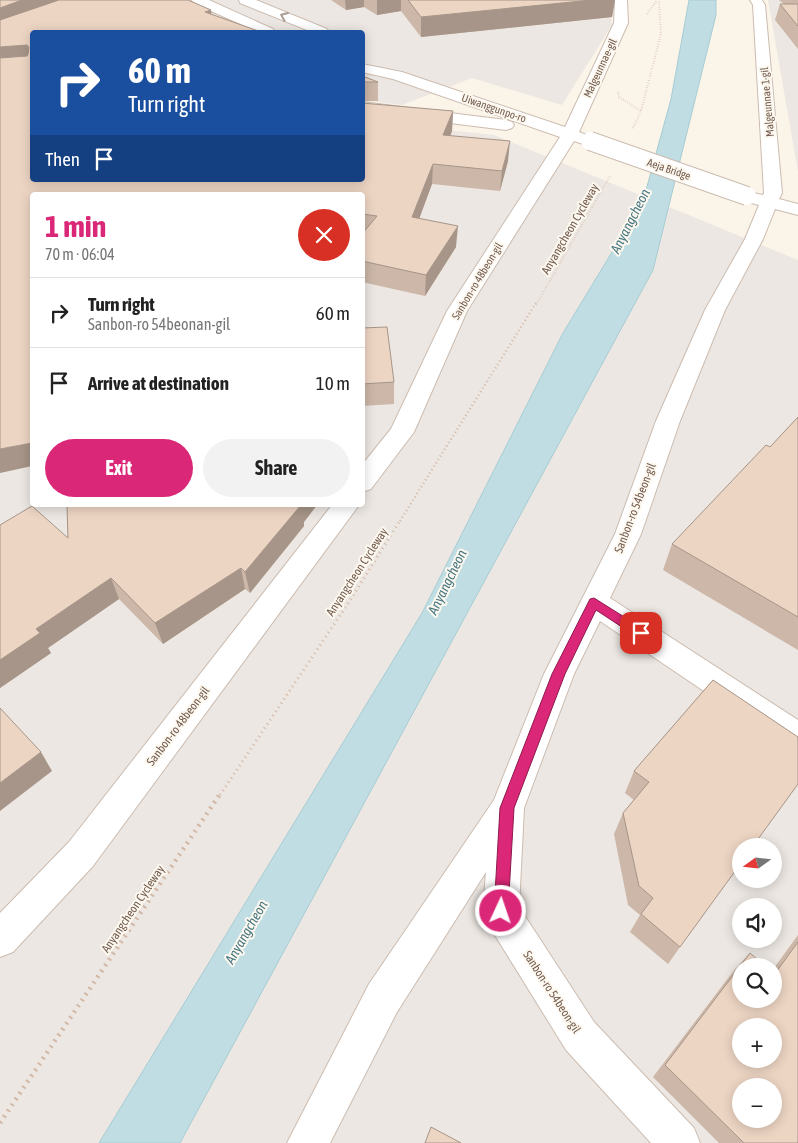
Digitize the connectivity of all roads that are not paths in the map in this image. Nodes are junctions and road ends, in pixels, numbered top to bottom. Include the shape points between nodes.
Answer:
1 (198, 0) edge
2 (245, 0) edge
3 (620, 0) edge
4 (756, 0) edge
5 (264, 30) edge
6 (317, 30) edge
7 (372, 54) dead end
8 (365, 69) edge
9 (397, 75) junction
10 (365, 108) edge
11 (570, 134) junction
12 (590, 141) joint
13 (772, 203) edge
14 (798, 220) edge
15 (365, 479) edge
16 (344, 507) edge
17 (594, 602) junction
18 (798, 737) edge
19 (507, 808) junction
20 (0, 939) edge
21 (308, 1143) edge
22 (679, 1143) edge

1 - 5 street
6 -> 2 street
3 - 11 street, Malgeunnae-gil via 621,23
4 - 13 street, Malgeunnae 1-gil via 769,122
7 - 9 street, Uiwanggunpo-ro
8 - 9 street, Uiwanggunpo-ro
9 - 11 street, Uiwanggunpo-ro
10 - 11 street via 423,113
11 - 12 street, Uiwanggunpo-ro
11 - 15 street, Sanbon-ro 48beon-gil via 457,311 402,432
12 - 13 street, Aeja Bridge, bridge
13 - 14 street, Aeja Bridge
13 - 17 street, Sanbon-ro 54beon-gil via 715,310 668,421 628,534
16 - 20 street, Sanbon-ro 48beon-gil via 81,854
17 - 18 street
17 - 19 street, Sanbon-ro 54beon-gil via 559,674
19 - 21 street via 383,998
19 - 22 street, Sanbon-ro 54beon-gil via 501,911 580,1036

